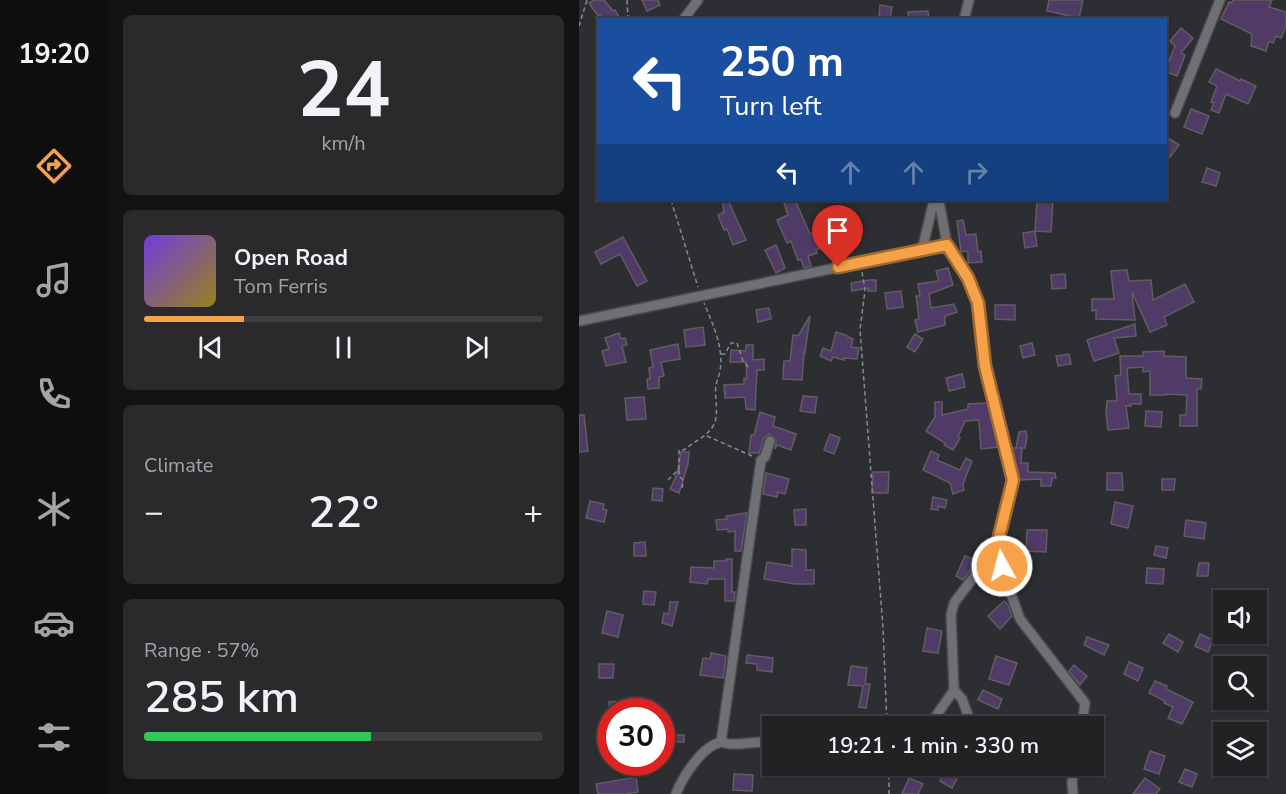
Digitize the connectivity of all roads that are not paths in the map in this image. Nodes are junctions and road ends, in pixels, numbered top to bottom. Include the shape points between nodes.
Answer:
1 (698, 0) edge
2 (969, 0) edge
3 (1220, 0) edge
4 (684, 18) edge
5 (964, 18) edge
6 (1175, 113) dead end
7 (934, 201) edge
8 (939, 201) edge
9 (947, 245) junction
10 (922, 250) junction
11 (579, 321) edge
12 (770, 441) dead end
13 (996, 549) junction
14 (954, 690) junction
15 (936, 716) edge
16 (968, 716) edge
17 (1083, 716) edge
18 (721, 742) junction
19 (762, 742) edge
20 (1073, 776) edge
21 (676, 794) edge
22 (1073, 794) edge

1 - 4 street
2 - 5 street
3 - 6 street
7 - 10 street
8 - 9 street
9 - 10 street
9 - 13 street via 978,303 985,366 1013,480
10 - 11 street
12 - 18 street via 761,460
13 - 14 street via 954,603
13 - 17 street via 1020,619 1085,703
14 - 15 street
14 - 16 street
18 - 19 street
18 - 21 street via 699,754
20 - 22 street

